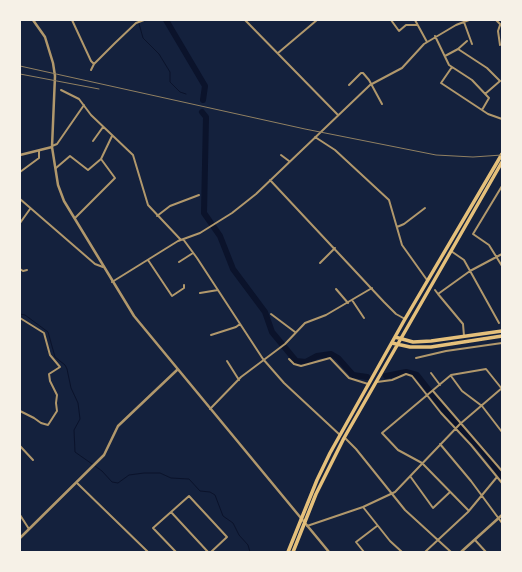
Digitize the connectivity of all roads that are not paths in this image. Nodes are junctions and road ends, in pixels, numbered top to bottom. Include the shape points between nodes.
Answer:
1 (34, 20) edge
2 (72, 20) edge
3 (144, 20) edge
4 (245, 20) edge
5 (317, 20) edge
6 (391, 20) edge
7 (415, 20) edge
8 (469, 20) edge
9 (496, 20) edge
10 (464, 22) junction
11 (417, 25) junction
12 (501, 25) edge
13 (436, 36) junction
14 (467, 41) dead end
15 (427, 42) junction
16 (472, 44) dead end
17 (500, 45) dead end
18 (458, 48) junction
19 (278, 53) junction
20 (445, 56) junction
21 (94, 64) junction
22 (452, 67) junction
23 (91, 70) dead end
24 (349, 84) dead end
25 (371, 85) junction
26 (61, 90) dead end
27 (485, 94) junction
28 (382, 104) dead end
29 (84, 105) junction
30 (482, 110) junction
31 (338, 115) junction
32 (502, 119) edge
33 (103, 127) junction
34 (112, 136) junction
35 (315, 137) junction
36 (93, 141) dead end
37 (52, 147) junction
38 (39, 151) junction
39 (502, 154) edge
40 (281, 155) dead end
41 (20, 156) edge
42 (101, 159) junction
43 (290, 161) junction
44 (502, 162) edge
45 (54, 168) junction
46 (20, 172) edge
47 (270, 180) junction
48 (502, 186) edge
49 (199, 195) dead end
50 (20, 199) edge
51 (424, 208) dead end
52 (30, 209) junction
53 (158, 216) junction
54 (74, 219) junction
55 (20, 223) edge
56 (397, 227) junction
57 (182, 239) junction
58 (335, 248) junction
59 (447, 248) junction
60 (451, 251) junction
61 (193, 253) junction
62 (502, 254) edge
63 (497, 257) junction
64 (148, 260) junction
65 (179, 262) dead end
66 (320, 262) dead end
67 (502, 266) edge
68 (103, 267) junction
69 (20, 269) edge
70 (27, 270) dead end
71 (470, 271) junction
72 (428, 281) junction
73 (112, 282) junction
74 (184, 285) dead end
75 (372, 288) junction
76 (336, 289) dead end
77 (218, 290) junction
78 (435, 290) dead end
79 (200, 293) dead end
80 (438, 294) junction
81 (352, 300) junction
82 (348, 303) junction
83 (271, 314) dead end
84 (20, 318) edge
85 (364, 318) dead end
86 (405, 319) junction
87 (499, 323) dead end
88 (240, 324) junction
89 (502, 330) edge
90 (295, 332) junction
91 (211, 335) dead end
92 (464, 336) junction
93 (502, 336) edge
94 (395, 337) junction
95 (402, 340) junction
96 (392, 343) junction
97 (502, 343) edge
98 (446, 344) junction
99 (398, 346) junction
100 (446, 351) junction
101 (416, 358) dead end
102 (263, 359) junction
103 (289, 359) dead end
104 (227, 361) dead end
105 (178, 370) junction
106 (431, 373) dead end
107 (451, 375) junction
108 (239, 380) junction
109 (377, 382) junction
110 (368, 384) junction
111 (440, 385) junction
112 (502, 388) edge
113 (433, 391) junction
114 (429, 395) junction
115 (482, 406) junction
116 (210, 409) junction
117 (20, 412) edge
118 (460, 424) junction
119 (455, 429) junction
120 (502, 432) edge
121 (340, 435) junction
122 (344, 437) junction
123 (440, 444) junction
124 (20, 446) edge
125 (33, 460) dead end
126 (422, 463) junction
127 (502, 471) edge
128 (410, 476) junction
129 (497, 477) junction
130 (77, 483) junction
131 (502, 483) edge
132 (450, 492) junction
133 (392, 494) junction
134 (482, 496) junction
135 (363, 507) junction
136 (469, 511) junction
137 (171, 512) junction
138 (502, 514) edge
139 (20, 515) edge
140 (301, 518) junction
141 (498, 518) junction
142 (502, 523) edge
143 (305, 524) junction
144 (377, 526) junction
145 (29, 529) junction
146 (20, 538) edge
147 (439, 539) junction
148 (475, 539) junction
149 (148, 552) edge
150 (176, 552) edge
151 (208, 552) edge
152 (211, 552) edge
153 (288, 552) edge
154 (293, 552) edge
155 (329, 552) edge
156 (364, 552) edge
157 (402, 552) edge
158 (425, 552) edge
159 (451, 552) edge
160 (461, 552) edge
161 (486, 552) edge

1 - 37 street via 45,37 54,70
2 - 21 street
3 - 21 street via 136,23
4 - 19 street
5 - 19 street
6 - 11 street via 399,31 406,25
7 - 11 street
8 - 10 street
9 - 12 street
10 - 13 street
10 - 16 street
11 - 15 street
12 - 17 street via 498,30
13 - 15 street
13 - 20 street
14 - 18 street
15 - 25 street via 402,68
18 - 20 street
18 - 27 street via 483,65 500,81
19 - 31 street
20 - 22 street
21 - 23 street
22 - 27 street via 472,80
22 - 30 street via 441,83
24 - 25 street via 363,73
25 - 28 street
25 - 31 street
26 - 29 street via 73,95
27 - 30 street via 489,98
29 - 33 street
29 - 37 street via 57,144
30 - 32 street
31 - 35 street
33 - 34 street
33 - 36 street
34 - 42 street
34 - 53 street via 133,155 144,197
35 - 43 street
35 - 56 street via 336,150 386,197
37 - 38 street
37 - 45 street
38 - 41 street
38 - 46 street via 39,158
39 - 59 highway
40 - 43 street
42 - 45 street via 86,170 70,156
42 - 54 street via 115,178
43 - 47 street
44 - 60 highway
45 - 54 street via 60,192
47 - 57 street via 256,194 209,229
47 - 58 street
48 - 63 street via 473,234 490,245
49 - 53 street via 170,206
50 - 52 street
51 - 56 street
52 - 55 street
52 - 68 street via 94,264
53 - 57 street
54 - 68 street
56 - 72 street via 402,245
57 - 61 street
57 - 64 street
58 - 66 street
58 - 75 street
59 - 60 street
59 - 72 highway
60 - 71 street via 462,258
60 - 95 highway
61 - 65 street
61 - 77 street
62 - 63 street
63 - 67 street
63 - 71 street
64 - 73 street
64 - 74 street via 172,296 184,288
68 - 73 street
69 - 70 street
71 - 80 street
71 - 87 street
72 - 86 highway
73 - 105 street via 128,308
75 - 81 street
75 - 86 street via 396,314
76 - 82 street
77 - 79 street
77 - 88 street
78 - 80 street
80 - 92 street via 463,324
81 - 82 street
81 - 85 street
82 - 90 street via 304,323
83 - 90 street
84 - 117 street via 44,333 50,355 60,367 49,374 57,395 57,409 48,425 41,424
86 - 94 highway
88 - 91 street
88 - 102 street
89 - 92 highway
90 - 102 street via 285,344
92 - 95 highway via 413,342
93 - 98 highway
94 - 95 highway
94 - 96 highway
95 - 99 highway
96 - 99 highway
96 - 110 highway
97 - 100 street
98 - 99 highway via 430,347
98 - 100 street
99 - 109 highway
100 - 101 street
102 - 108 street
102 - 121 street via 284,383
103 - 110 street via 301,366 330,358 349,378
104 - 108 street
105 - 116 street
105 - 130 street via 118,426 104,455
106 - 111 street
107 - 111 street
107 - 112 street via 486,369
107 - 115 street via 462,391
108 - 116 street
109 - 114 street via 409,375
109 - 122 highway
110 - 121 highway
111 - 113 street
112 - 115 street
113 - 114 street
113 - 118 street
114 - 119 street
114 - 126 street via 382,433 398,450
115 - 118 street
115 - 120 street
116 - 140 street
118 - 119 street
118 - 127 street via 479,442
119 - 123 street
119 - 129 street
121 - 140 highway
122 - 133 street
122 - 143 highway
123 - 126 street
123 - 134 street
124 - 125 street
126 - 128 street
126 - 132 street
128 - 132 street via 433,508
128 - 133 street
129 - 131 street
129 - 134 street
130 - 145 street
130 - 149 street
132 - 136 street
133 - 135 street
133 - 147 street via 413,518
134 - 136 street
134 - 141 street
135 - 143 street
135 - 144 street
136 - 147 street
137 - 150 street via 153,528
137 - 151 street
137 - 152 street via 188,496 227,537
138 - 141 street
139 - 145 street
140 - 143 street
140 - 153 highway
141 - 142 street
141 - 148 street
143 - 154 highway
143 - 155 street
144 - 156 street via 356,542
144 - 157 street
145 - 146 street
147 - 158 street
147 - 159 street
148 - 160 street
148 - 161 street

